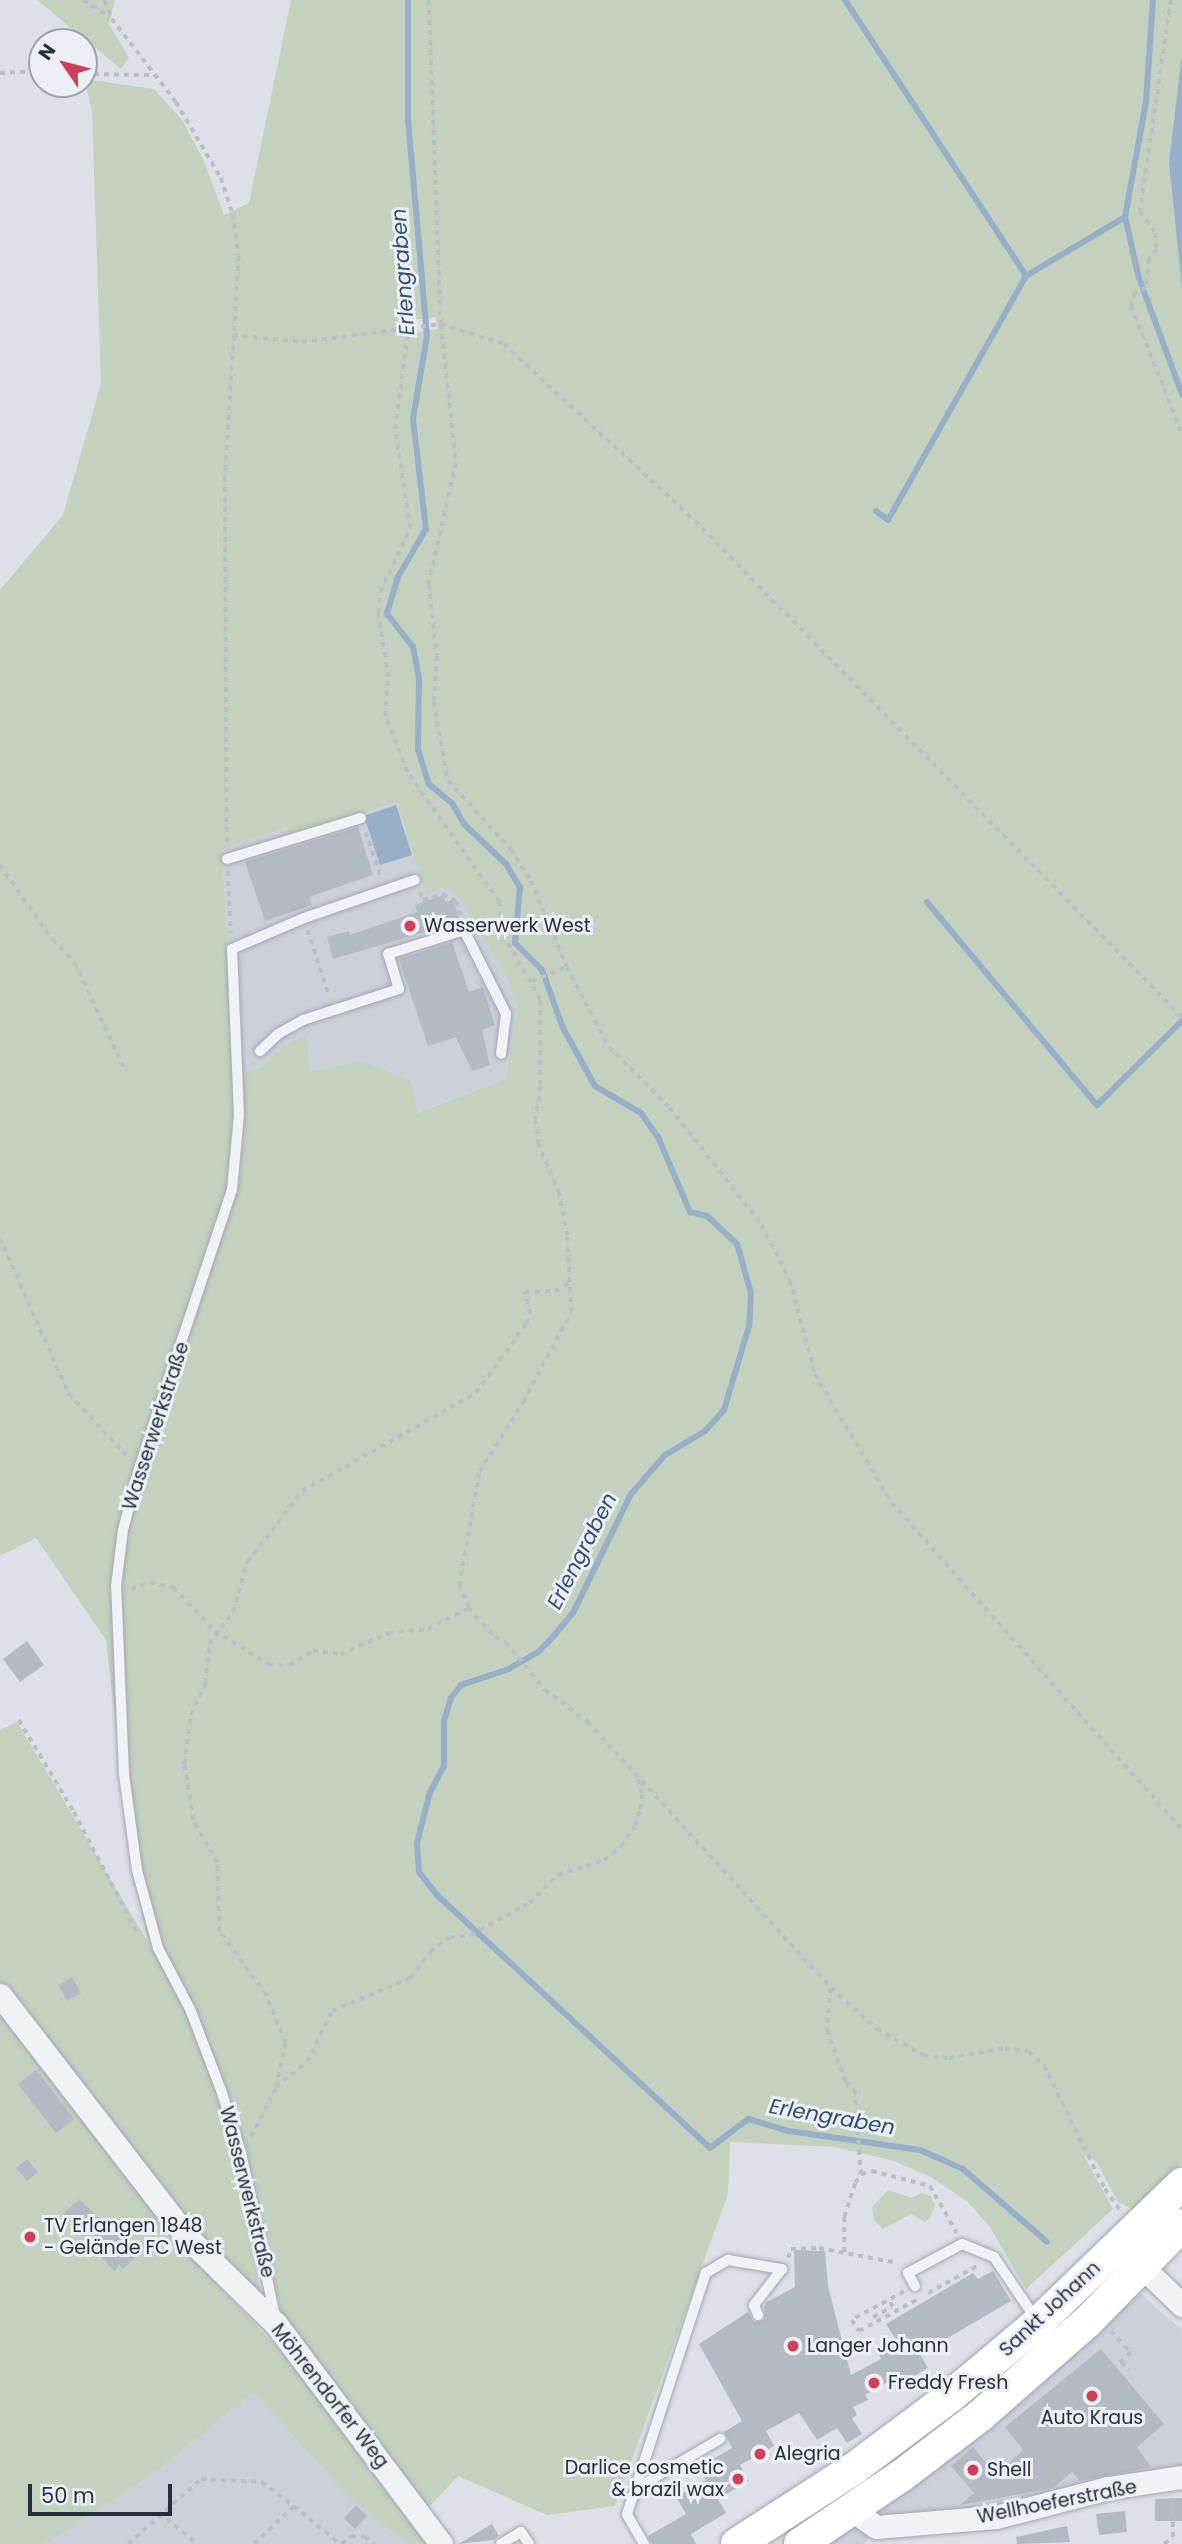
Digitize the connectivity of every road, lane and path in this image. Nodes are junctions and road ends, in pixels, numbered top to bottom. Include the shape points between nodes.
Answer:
1 (84, 0) edge
2 (105, 0) edge
3 (429, 0) edge
4 (1171, 0) edge
5 (112, 19) junction
6 (28, 72) edge
7 (0, 73) edge
8 (98, 74) edge
9 (151, 75) junction
10 (441, 324) junction
11 (408, 329) junction
12 (233, 335) junction
13 (1182, 433) edge
14 (361, 818) joint
15 (227, 859) junction
16 (0, 865) edge
17 (2, 873) edge
18 (415, 880) joint
19 (385, 890) junction
20 (456, 901) dead end
21 (304, 918) junction
22 (232, 949) junction
23 (567, 967) junction
24 (534, 981) junction
25 (334, 1010) junction
26 (1182, 1017) edge
27 (261, 1051) dead end
28 (501, 1054) dead end
29 (124, 1068) dead end
30 (0, 1238) edge
31 (572, 1282) junction
32 (139, 1469) junction
33 (116, 1586) junction
34 (469, 1608) junction
35 (215, 1631) junction
36 (19, 1720) dead end
37 (636, 1771) junction
38 (1182, 1830) edge
39 (158, 1948) junction
40 (831, 1988) junction
41 (0, 1995) edge
42 (276, 2087) junction
43 (241, 2153) junction
44 (861, 2174) junction
45 (1182, 2184) edge
46 (1105, 2189) dead end
47 (1182, 2225) edge
48 (962, 2244) junction
49 (1119, 2245) junction
50 (844, 2252) junction
51 (788, 2257) dead end
52 (916, 2267) junction
53 (1143, 2267) junction
54 (915, 2286) joint
55 (889, 2300) junction
56 (1182, 2305) edge
57 (1096, 2314) junction
58 (758, 2315) dead end
59 (873, 2317) dead end
60 (1039, 2322) junction
61 (276, 2324) junction
62 (867, 2327) dead end
63 (1121, 2361) junction
64 (1116, 2366) dead end
65 (1129, 2371) dead end
66 (720, 2439) dead end
67 (1177, 2479) edge
68 (635, 2489) junction
69 (294, 2506) junction
70 (852, 2510) junction
71 (159, 2513) junction
72 (128, 2544) edge
73 (198, 2544) edge
74 (254, 2544) edge
75 (340, 2544) edge
76 (375, 2544) edge
77 (441, 2544) edge
78 (502, 2544) edge
79 (528, 2544) edge
80 (645, 2544) edge
81 (737, 2544) edge
82 (800, 2544) edge
83 (1164, 2544) edge

1 - 5 path
2 - 5 path
3 - 10 path
4 - 13 path via 1140,212 1155,233 1157,250 1149,258 1146,288 1135,293 1132,306
5 - 9 path
6 - 7 path
8 - 9 path
9 - 12 path via 200,139 233,214 239,256
10 - 11 path
10 - 23 path via 456,463 429,584 437,656 434,702 448,781 511,849 531,881
10 - 26 path via 504,344 695,521
11 - 12 path via 302,342
11 - 24 path via 395,429 410,528 380,592 378,613 387,677 385,716 407,772 486,878 499,902 512,957
12 - 15 path via 225,477
14 - 15 lane
14 - 19 path
15 - 22 path
16 - 17 path
17 - 29 path via 75,963
18 - 19 lane
18 - 20 path via 423,900 443,894
19 - 21 lane
21 - 22 lane
21 - 25 path
22 - 32 lane, Wasserwerkstraße via 239,1115 232,1190
23 - 24 path
23 - 38 path via 609,1047 670,1108 762,1225 790,1280 815,1374 892,1503
24 - 31 path via 541,1007 535,1122 538,1144 559,1194
25 - 27 lane via 278,1034
25 - 28 lane via 399,989 388,954 464,930 506,1014
30 - 32 path via 69,1394
31 - 34 path via 571,1312 564,1331 479,1472 459,1586
31 - 35 path via 555,1291 525,1292 530,1314 526,1324 476,1393 302,1491 247,1562 233,1612
32 - 33 lane, Wasserwerkstraße via 123,1530
33 - 35 path via 129,1589 150,1582 174,1588
33 - 39 lane, Wasserwerkstraße via 124,1774 137,1870
34 - 35 path via 428,1629 390,1633 340,1654 313,1651 289,1665 268,1664
34 - 37 path via 495,1637 506,1642 545,1690 589,1722
35 - 42 path via 205,1683 191,1715 184,1765 193,1821 218,1863 219,1931 266,1995 285,2043
36 - 39 path via 137,1932
37 - 40 path
37 - 42 path via 642,1794 640,1809 621,1846 604,1860 558,1875 529,1903 471,1935 450,1937 430,1952 410,1978 332,2011 307,2062
39 - 43 lane, Wasserwerkstraße via 190,2009
40 - 44 path via 827,2030 846,2082 855,2090
40 - 46 path via 877,2029 923,2055 949,2057 1005,2048 1029,2052 1044,2066
41 - 61 street, Möhrendorfer Weg via 186,2236
42 - 43 path
43 - 61 lane, Wasserwerkstraße
44 - 48 path via 872,2171 930,2186
44 - 50 path via 844,2217
45 - 49 main road, Sankt Johann
47 - 53 main road, Sankt Johann
48 - 52 lane
48 - 60 lane via 994,2257
49 - 53 street
49 - 60 main road, Sankt Johann
50 - 51 path via 790,2249
50 - 52 path
52 - 54 lane via 908,2273
53 - 56 street
53 - 57 main road, Sankt Johann
54 - 55 path
55 - 59 path via 892,2307
55 - 62 path via 852,2320 859,2331
57 - 63 path via 1131,2353
57 - 70 main road, Sankt Johann via 981,2415
58 - 68 lane via 754,2305 782,2269 728,2260 706,2273
60 - 81 main road, Sankt Johann via 906,2431
61 - 77 street, Möhrendorfer Weg
63 - 64 path
63 - 65 path
66 - 68 lane
67 - 70 street, Wellhoeferstraße via 1108,2488 996,2517 876,2527
67 - 83 path via 1173,2537
68 - 80 lane via 627,2514
69 - 71 path via 262,2482 201,2479
69 - 74 path
69 - 75 path
70 - 82 main road, Sankt Johann
71 - 72 path
71 - 73 path
75 - 76 path via 351,2536
78 - 79 lane via 521,2532

